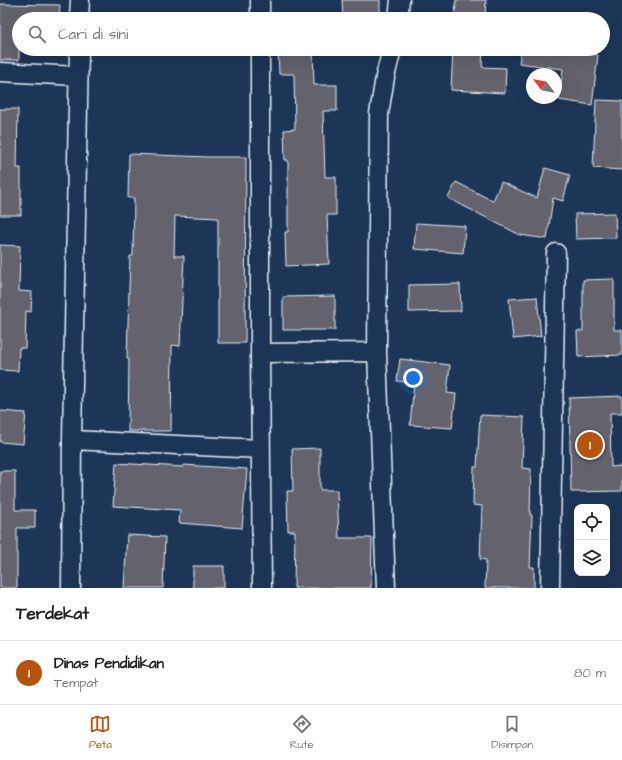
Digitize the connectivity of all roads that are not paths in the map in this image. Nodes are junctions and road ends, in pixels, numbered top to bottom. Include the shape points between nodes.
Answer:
1 (80, 0) edge
2 (260, 0) edge
3 (400, 0) edge
4 (79, 12) edge
5 (260, 12) edge
6 (399, 12) edge
7 (79, 56) edge
8 (260, 56) edge
9 (390, 56) edge
10 (0, 72) edge
11 (78, 76) junction
12 (556, 253) dead end
13 (377, 352) junction
14 (260, 353) junction
15 (72, 440) junction
16 (261, 449) junction
17 (70, 588) edge
18 (262, 588) edge
19 (386, 588) edge
20 (550, 588) edge

1 - 4 street
2 - 5 street
3 - 6 street
7 - 11 street
8 - 14 street
9 - 13 street via 379,114
10 - 11 street
11 - 15 street
12 - 20 street
13 - 14 street
13 - 19 street
14 - 16 street
15 - 16 street
15 - 17 street
16 - 18 street

